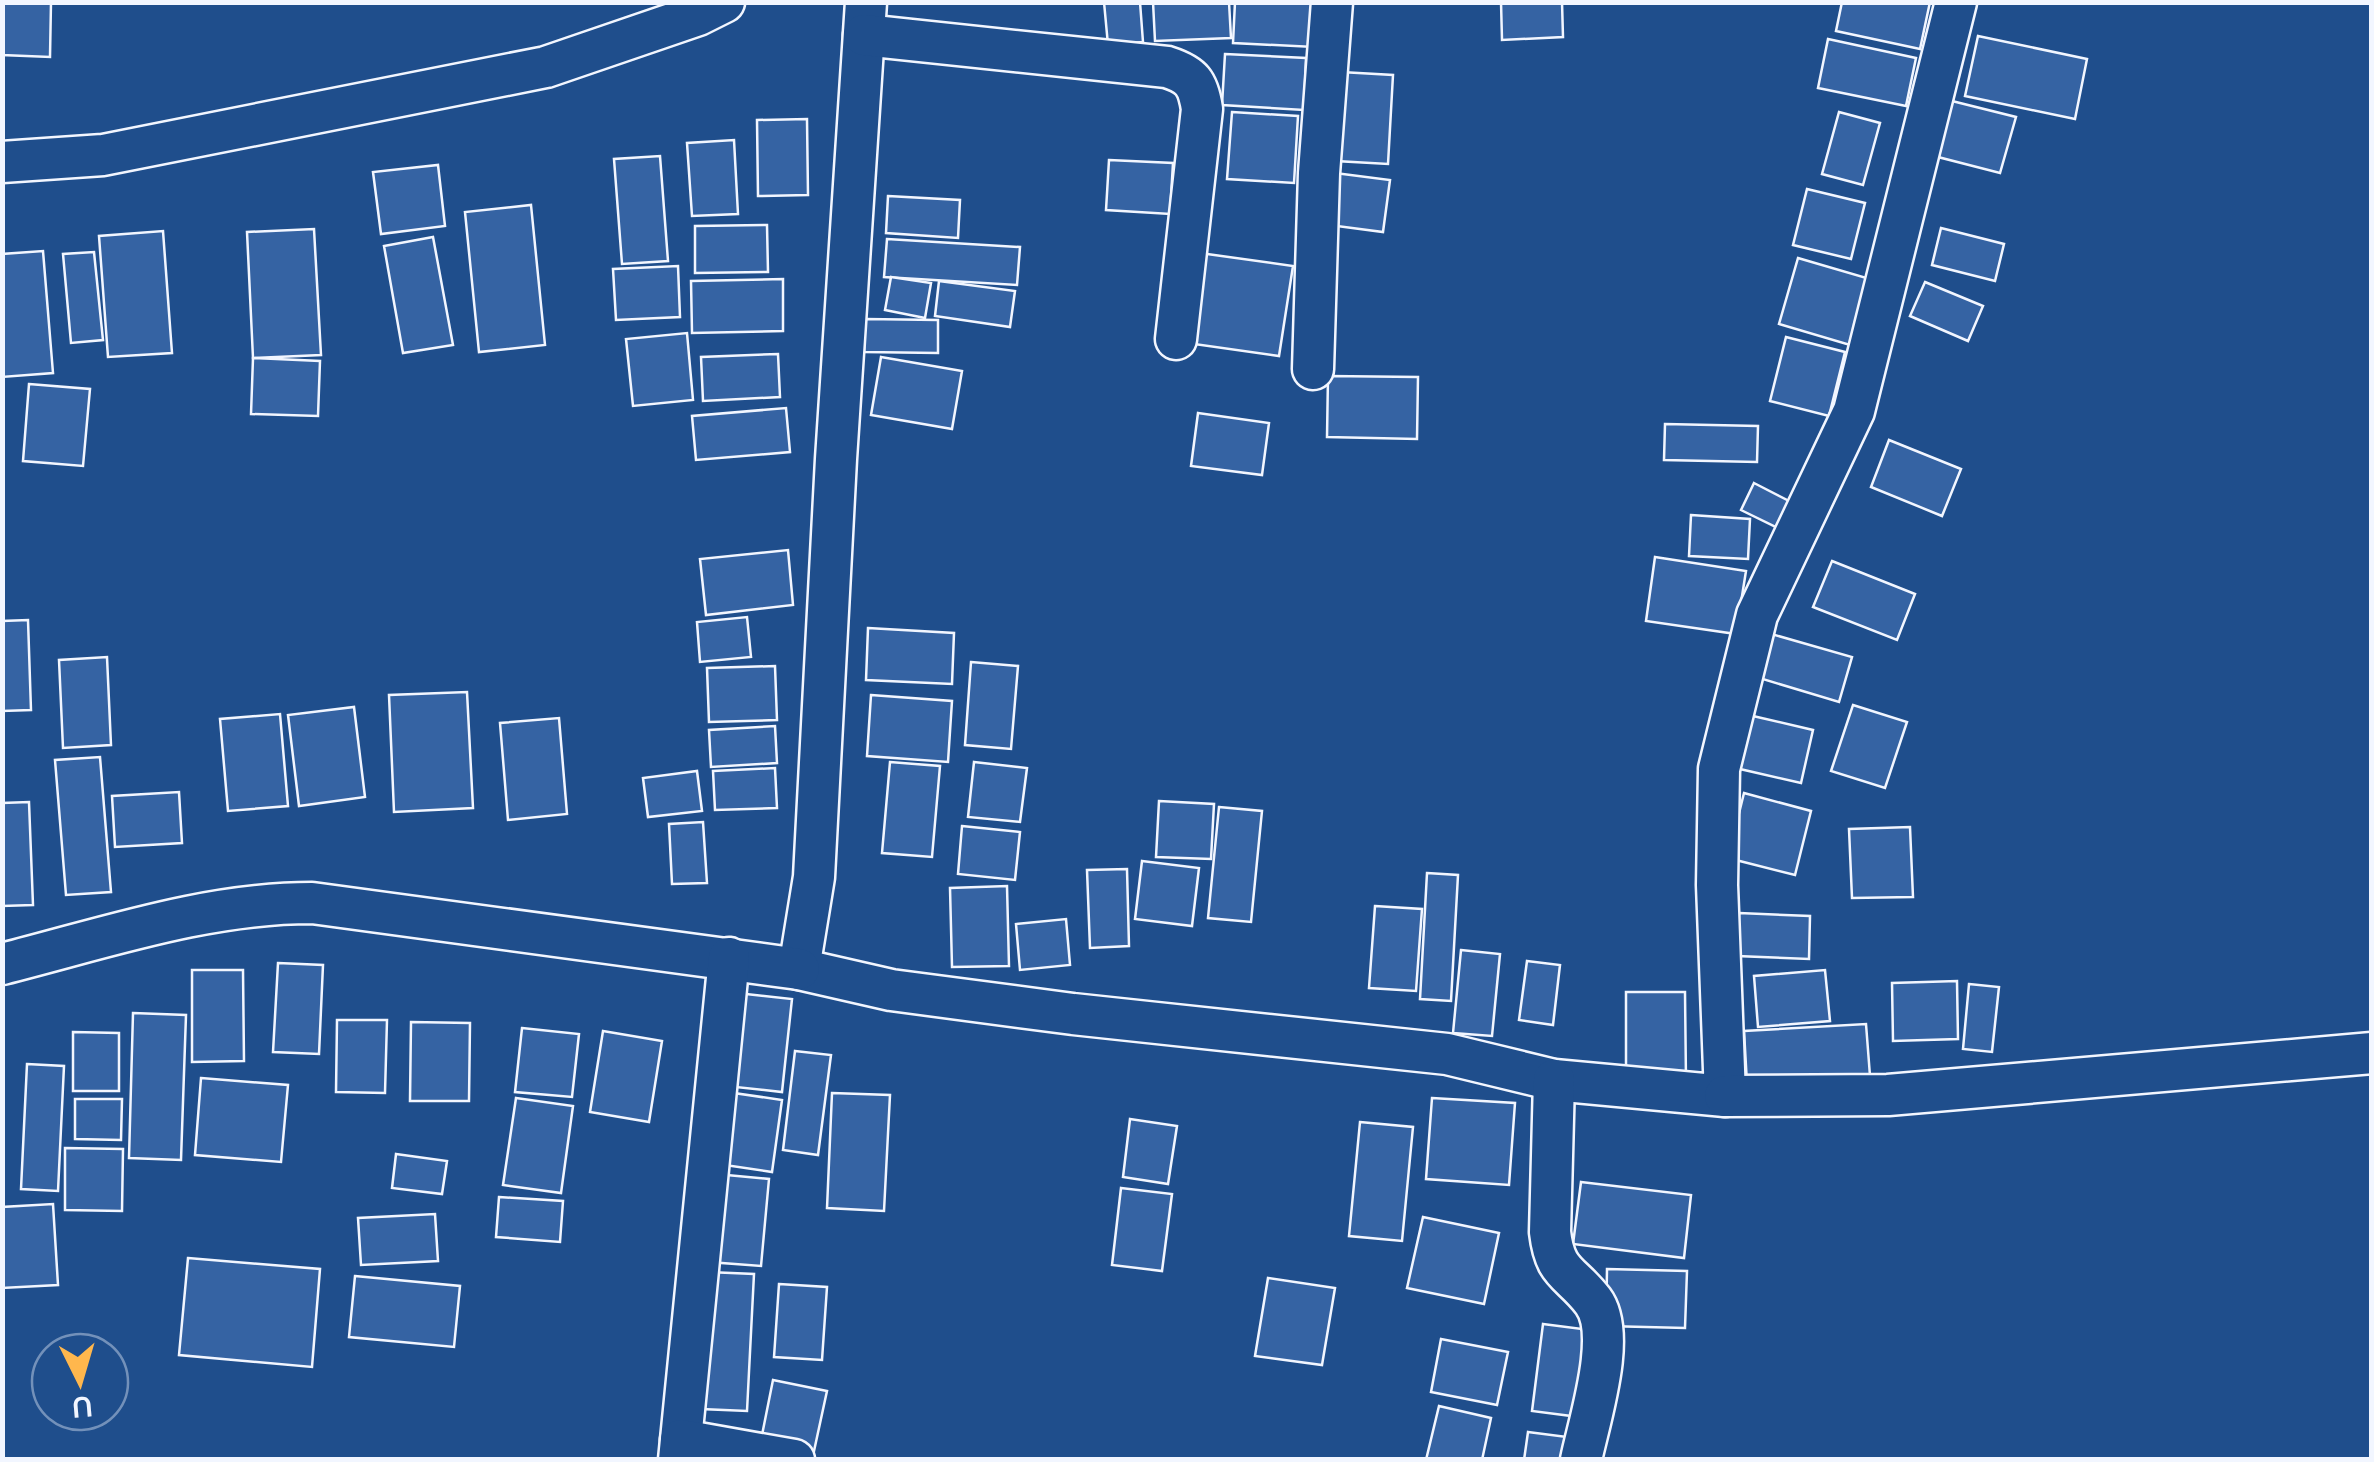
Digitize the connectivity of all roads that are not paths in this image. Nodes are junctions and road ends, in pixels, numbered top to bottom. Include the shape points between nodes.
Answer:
1 (724, 2) edge
2 (1332, 2) edge
3 (1956, 2) edge
4 (865, 19) edge
5 (2, 162) edge
6 (1176, 339) dead end
7 (1314, 369) dead end
8 (729, 958) junction
9 (2, 964) edge
10 (799, 969) junction
11 (2372, 1053) edge
12 (1554, 1080) junction
13 (1726, 1096) junction
14 (680, 1450) edge
15 (794, 1460) edge
16 (1581, 1460) edge

1 - 5 street via 546,67 103,155
2 - 7 street via 1318,173
3 - 13 street via 1854,411 1757,614 1719,769
4 - 6 street via 1188,74 1202,108
4 - 10 street via 814,877
8 - 9 street via 312,903 262,903
8 - 10 street
8 - 14 street
10 - 12 street via 910,993 1447,1054
11 - 13 street via 1888,1095
12 - 13 street
12 - 16 street via 1553,1256 1596,1304 1603,1324
14 - 15 street

